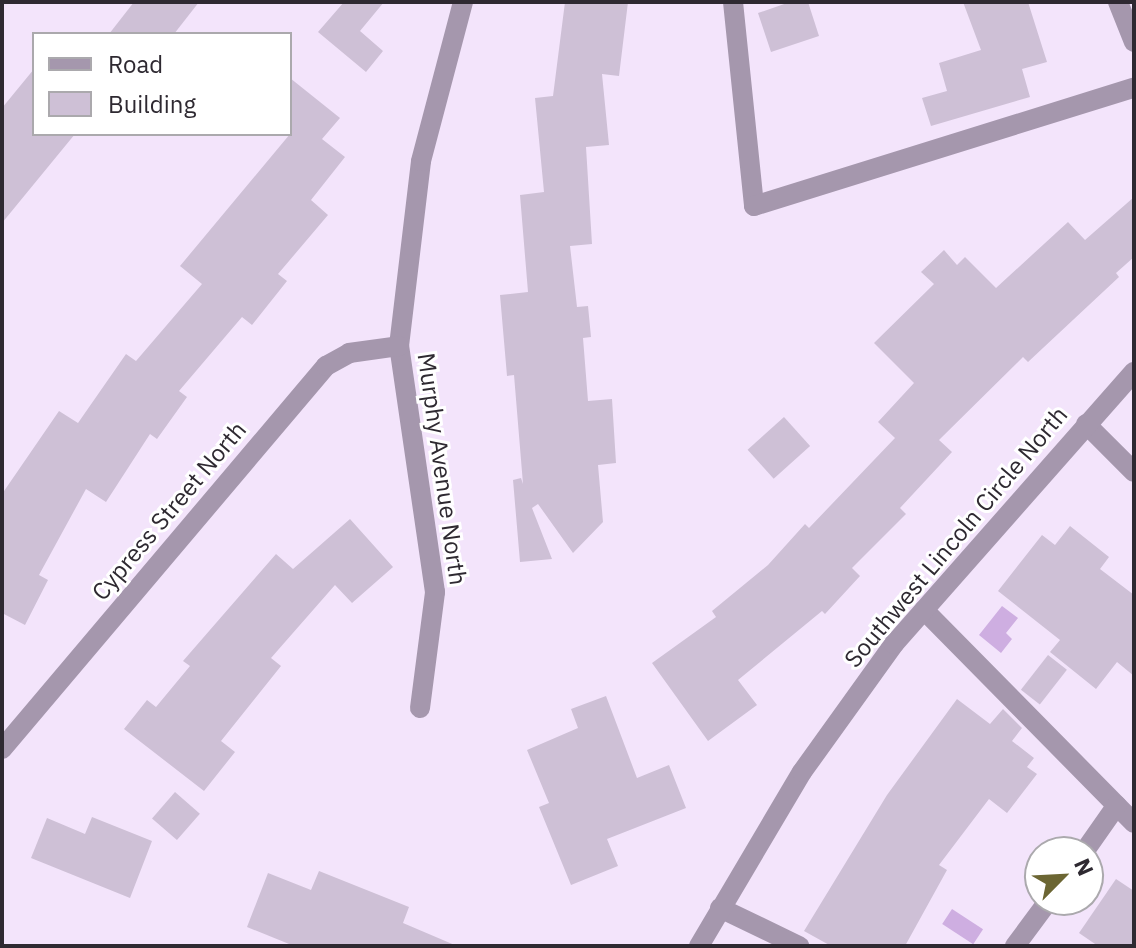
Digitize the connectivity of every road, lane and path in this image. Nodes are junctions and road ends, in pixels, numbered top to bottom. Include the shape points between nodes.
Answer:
1 (463, 2) edge
2 (733, 2) edge
3 (1118, 2) edge
4 (1134, 42) edge
5 (1134, 88) edge
6 (399, 346) junction
7 (1134, 372) edge
8 (1086, 424) junction
9 (1134, 472) edge
10 (924, 610) junction
11 (420, 708) dead end
12 (2, 749) edge
13 (1117, 805) junction
14 (1134, 823) edge
15 (1095, 836) edge
16 (720, 908) junction
17 (1037, 916) edge
18 (699, 946) edge
19 (799, 946) edge
20 (1015, 946) edge

1 - 6 street, Murphy Avenue North via 421,161
2 - 5 street via 754,206
3 - 4 street
6 - 11 street, Murphy Avenue North via 435,592
6 - 12 street, Cypress Street North via 349,353 326,366
7 - 8 street, Southwest Lincoln Circle North
8 - 9 street
8 - 10 street, Southwest Lincoln Circle North
10 - 13 street
10 - 16 street, Southwest Lincoln Circle North via 802,772
13 - 14 street
13 - 15 street
16 - 18 street, Southwest Lincoln Circle North
16 - 19 street
17 - 20 street

